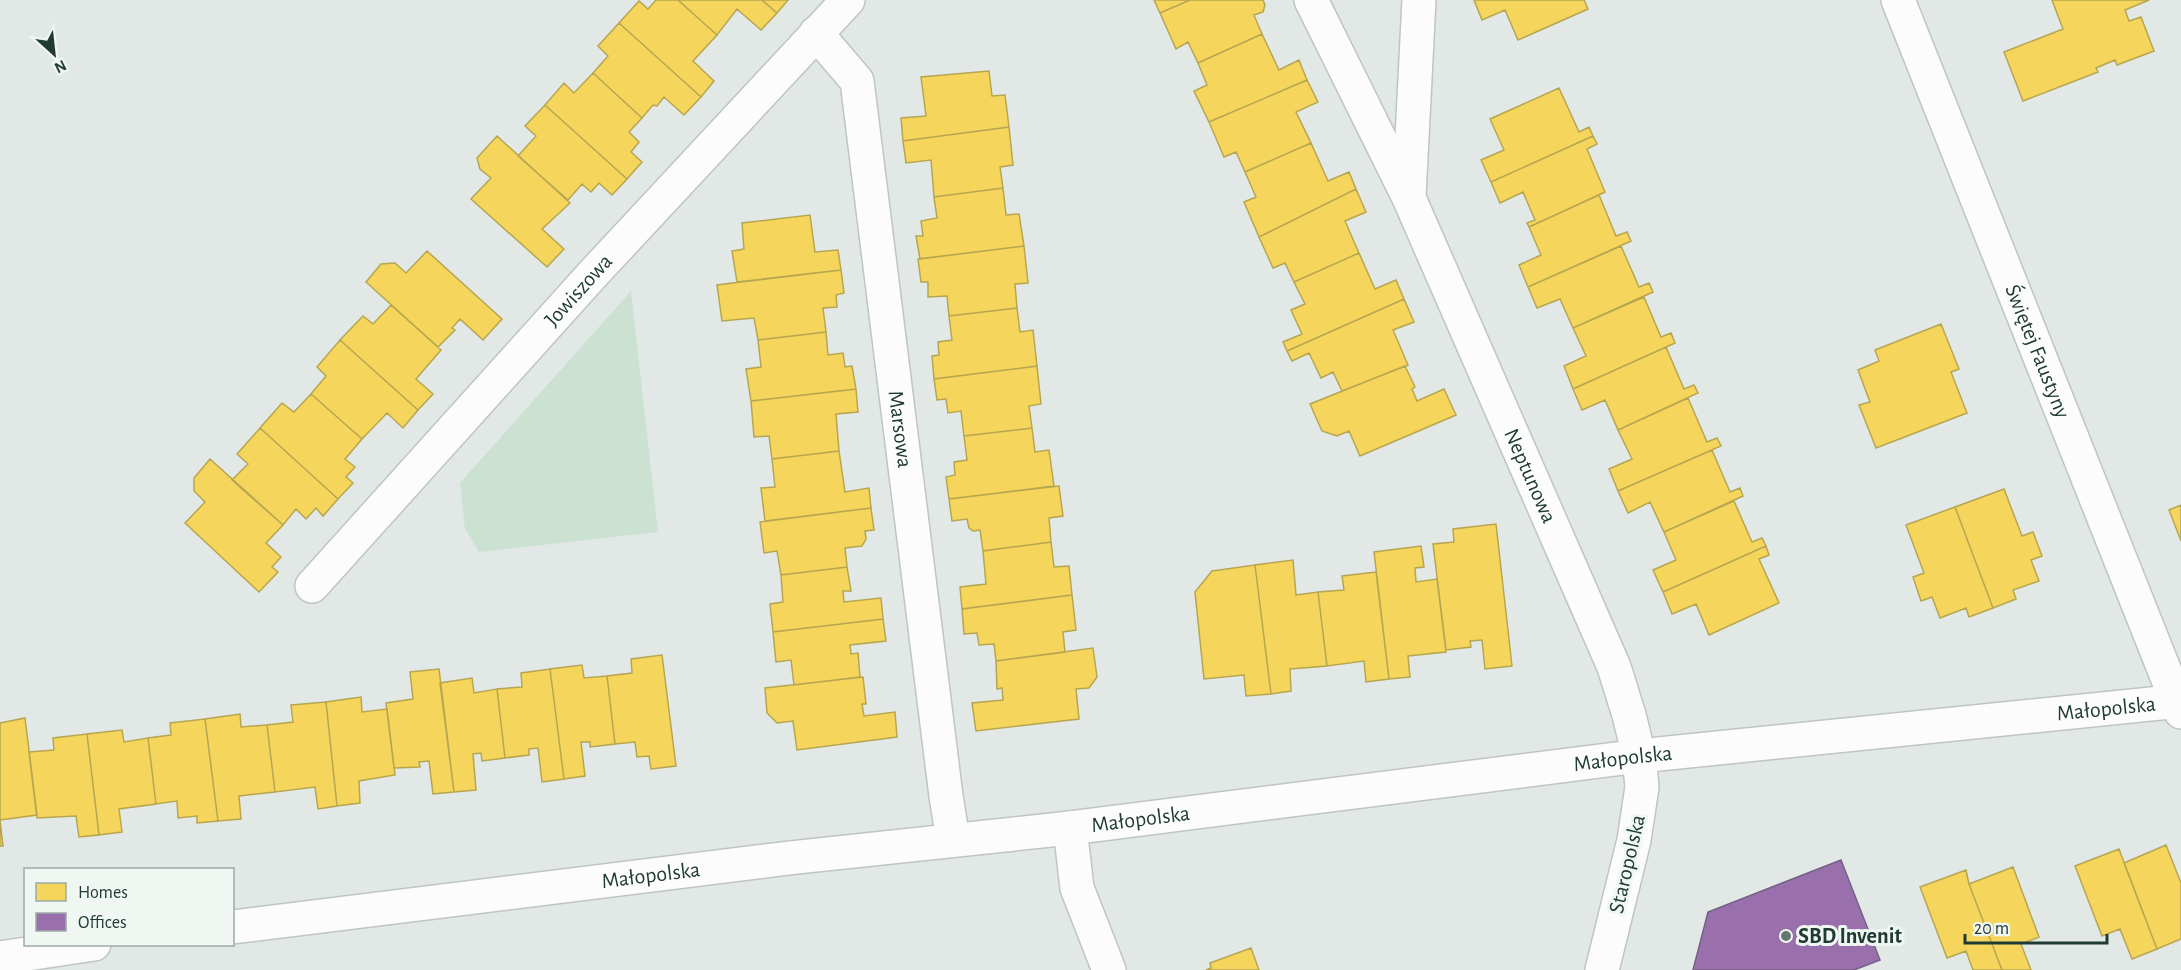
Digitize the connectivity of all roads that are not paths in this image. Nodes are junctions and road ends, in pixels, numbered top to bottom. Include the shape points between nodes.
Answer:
1 (848, 0) edge
2 (1311, 0) edge
3 (1419, 0) edge
4 (1898, 0) edge
5 (816, 33) junction
6 (1409, 198) junction
7 (312, 586) dead end
8 (2180, 705) edge
9 (1639, 756) junction
10 (1070, 828) junction
11 (953, 840) junction
12 (234, 927) edge
13 (87, 946) edge
14 (0, 958) edge
15 (1109, 970) edge
16 (1602, 970) edge

1 - 5 street, Jowiszowa
2 - 6 street, Neptunowa
3 - 6 street, Neptunowa
4 - 8 street, Świętej Faustyny
5 - 7 street, Jowiszowa via 592,274
5 - 11 street, Marsowa via 857,81
6 - 9 street, Neptunowa via 1614,667
8 - 9 street, Małopolska
9 - 10 street, Małopolska
9 - 16 street, Staropolska via 1642,788 1638,819
10 - 11 street, Małopolska
10 - 15 street, Małopolska via 1077,888
11 - 12 street, Małopolska
13 - 14 street

